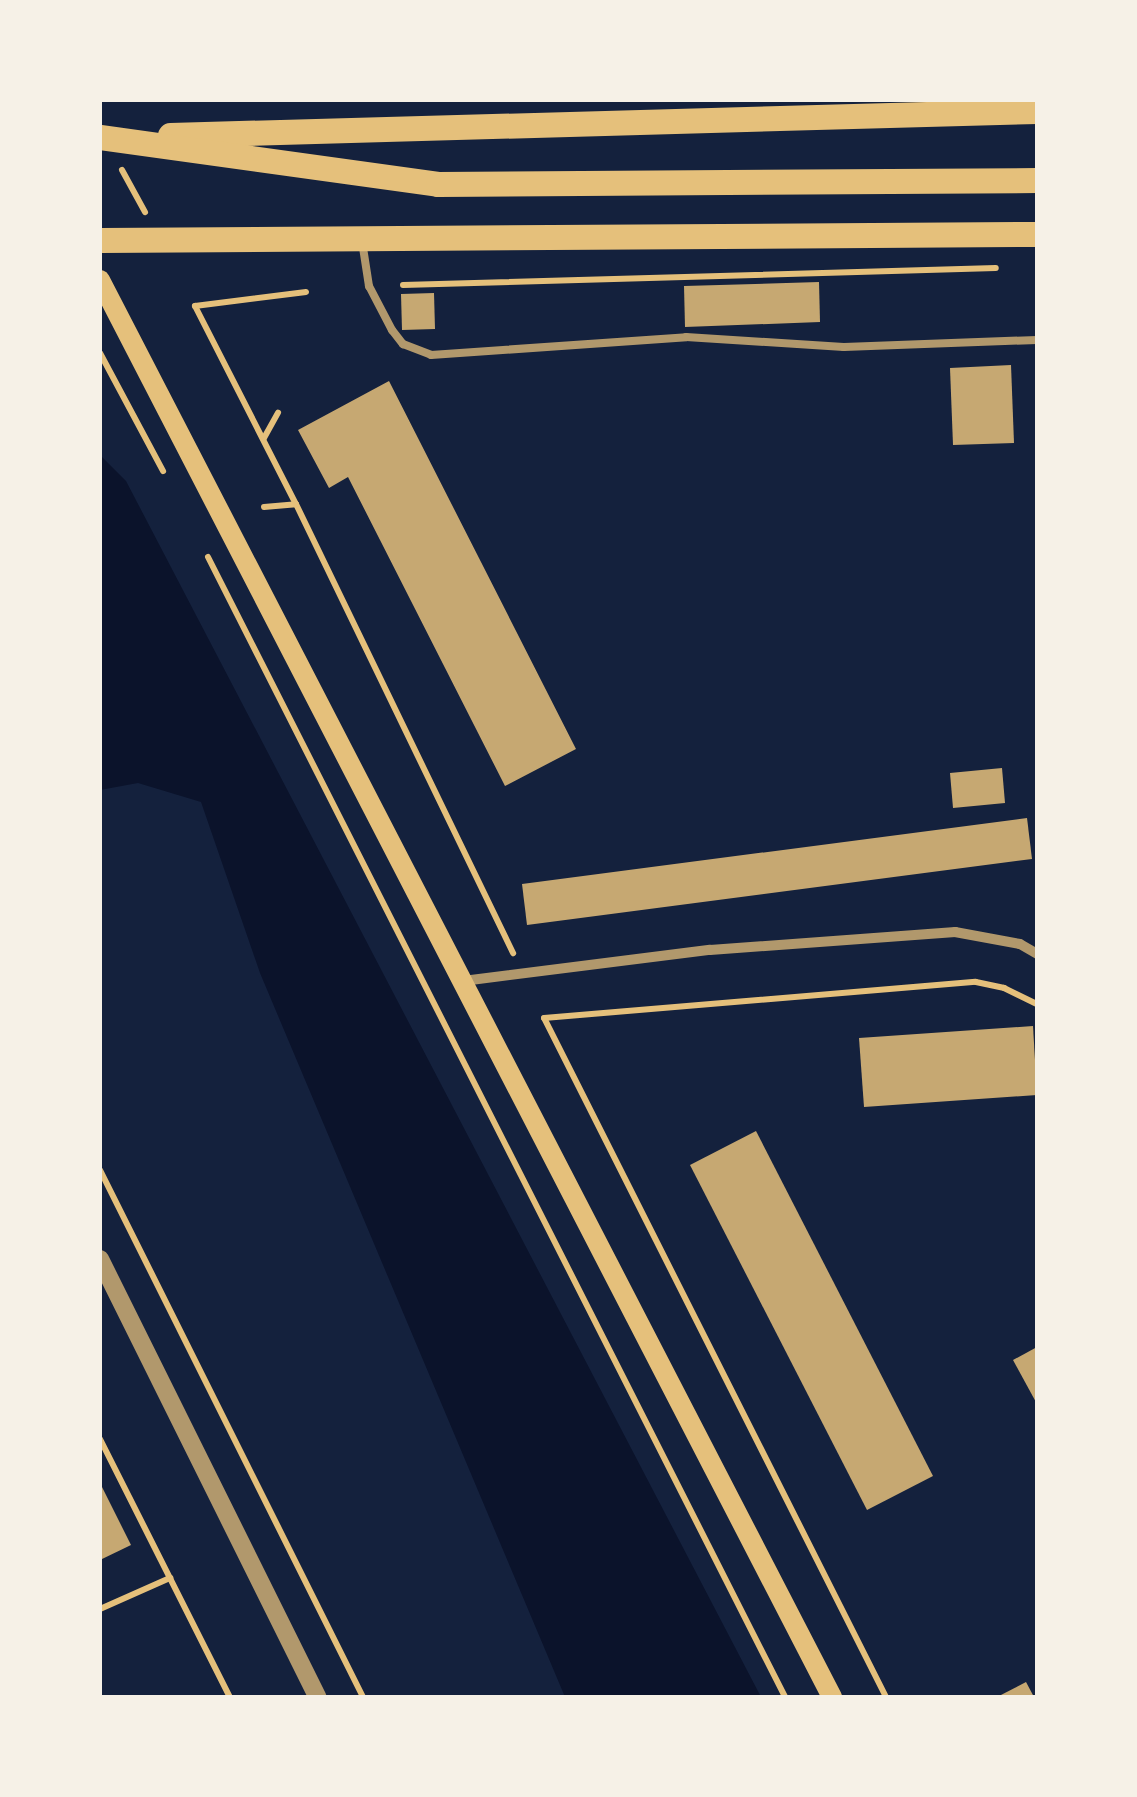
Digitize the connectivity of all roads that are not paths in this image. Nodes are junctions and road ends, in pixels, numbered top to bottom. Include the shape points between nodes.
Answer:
1 (1037, 111) edge
2 (100, 137) edge
3 (1037, 180) edge
4 (1037, 234) edge
5 (362, 238) junction
6 (100, 240) edge
7 (100, 280) edge
8 (1037, 340) edge
9 (1037, 954) edge
10 (464, 981) junction
11 (100, 1258) edge
12 (317, 1697) edge
13 (832, 1697) edge

1 - 2 main road
2 - 3 main road via 438,184
4 - 5 main road
5 - 6 main road
5 - 8 lane via 369,286 392,330 403,344 430,355 686,337 844,347
7 - 10 main road
9 - 10 street via 1020,944 955,932 710,950
10 - 13 main road
11 - 12 street

